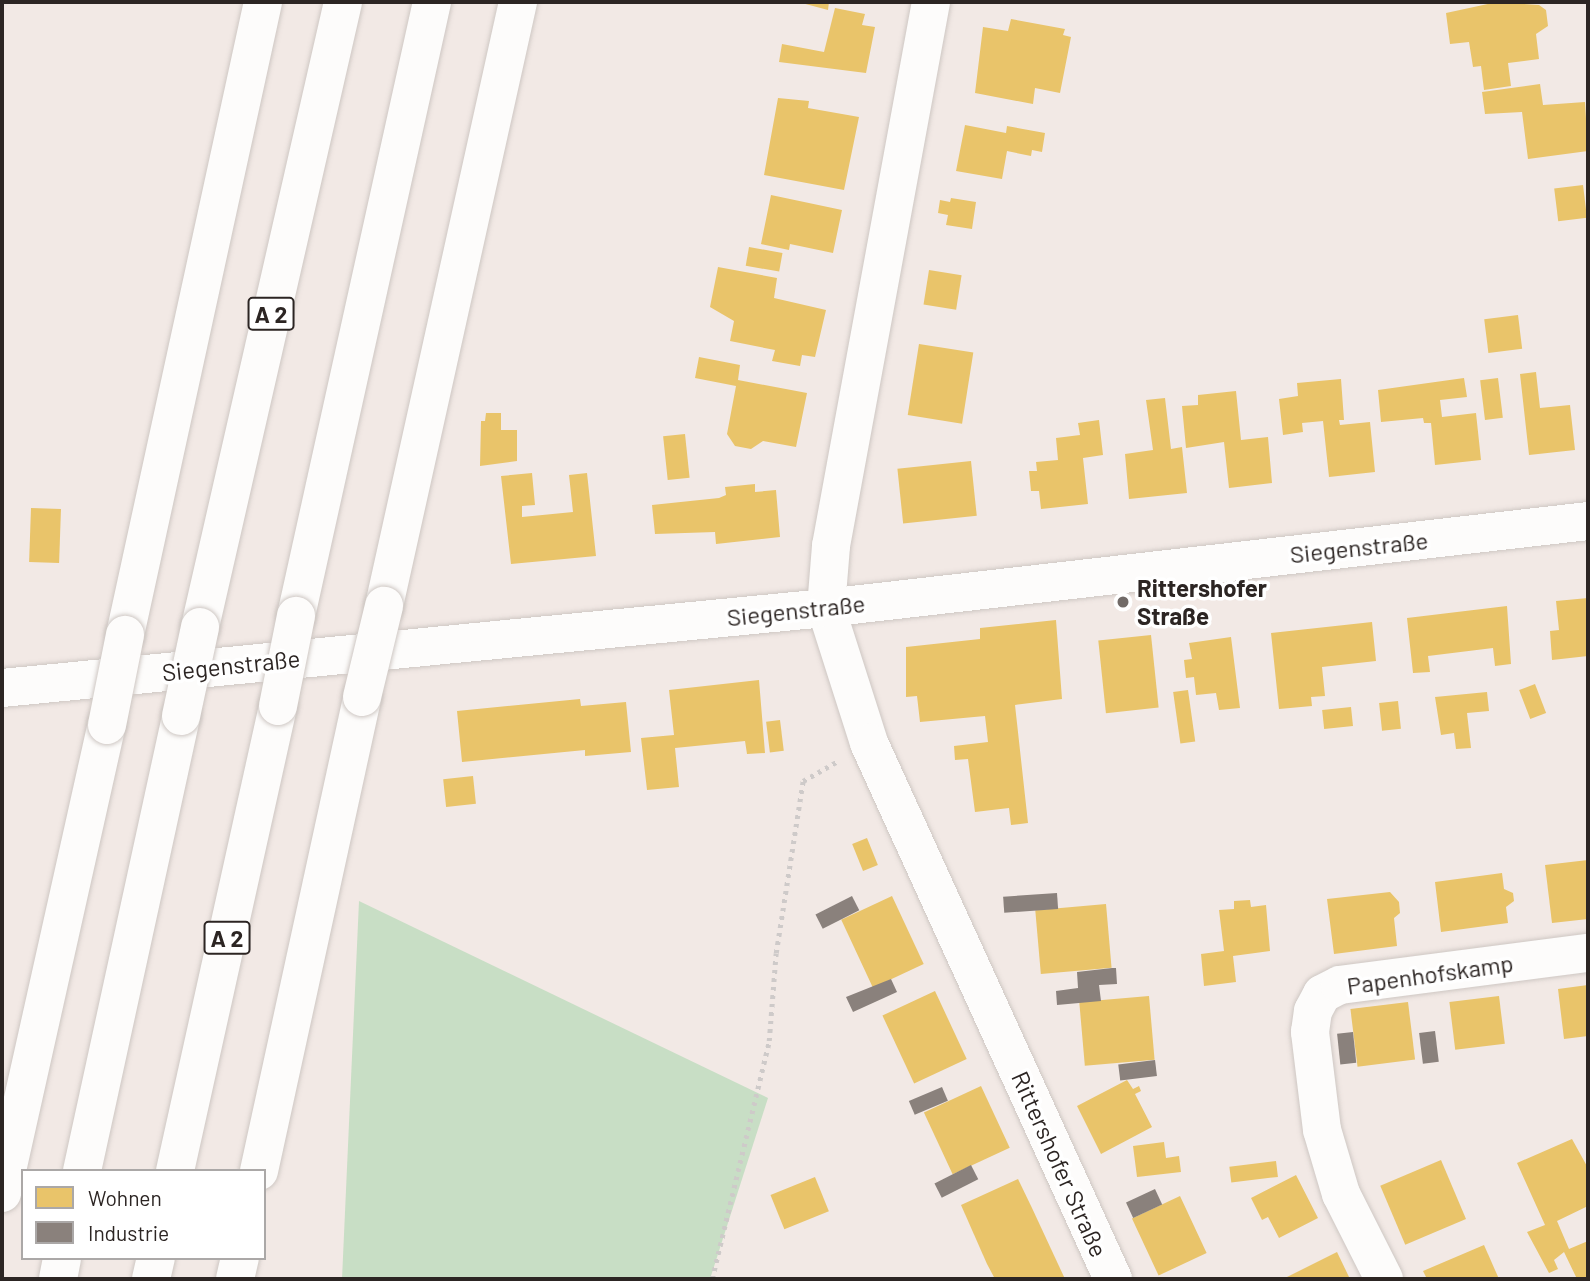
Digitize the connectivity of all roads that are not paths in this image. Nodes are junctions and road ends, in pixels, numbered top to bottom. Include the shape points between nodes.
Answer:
1 (263, 2) edge
2 (343, 2) edge
3 (432, 2) edge
4 (518, 2) edge
5 (931, 2) edge
6 (1588, 521) edge
7 (826, 608) junction
8 (2, 688) edge
9 (1588, 953) edge
10 (82, 1169) edge
11 (175, 1169) edge
12 (259, 1169) edge
13 (2, 1193) edge
14 (62, 1260) edge
15 (156, 1260) edge
16 (240, 1260) edge
17 (58, 1279) edge
18 (151, 1279) edge
19 (235, 1279) edge
20 (1113, 1279) edge
21 (1384, 1279) edge

1 - 13 main road, bridge
2 - 10 main road, A 2, bridge via 200,626
3 - 11 main road, A 2, bridge
4 - 12 main road, bridge
5 - 7 main road, Rittershofer Straße via 831,546
6 - 7 main road, Siegenstraße
7 - 8 main road, Siegenstraße
7 - 20 main road, Rittershofer Straße via 869,743
9 - 21 main road, Papenhofskamp via 1340,985 1322,994 1310,1032 1322,1130 1341,1194
14 - 17 main road
15 - 18 main road
16 - 19 main road

